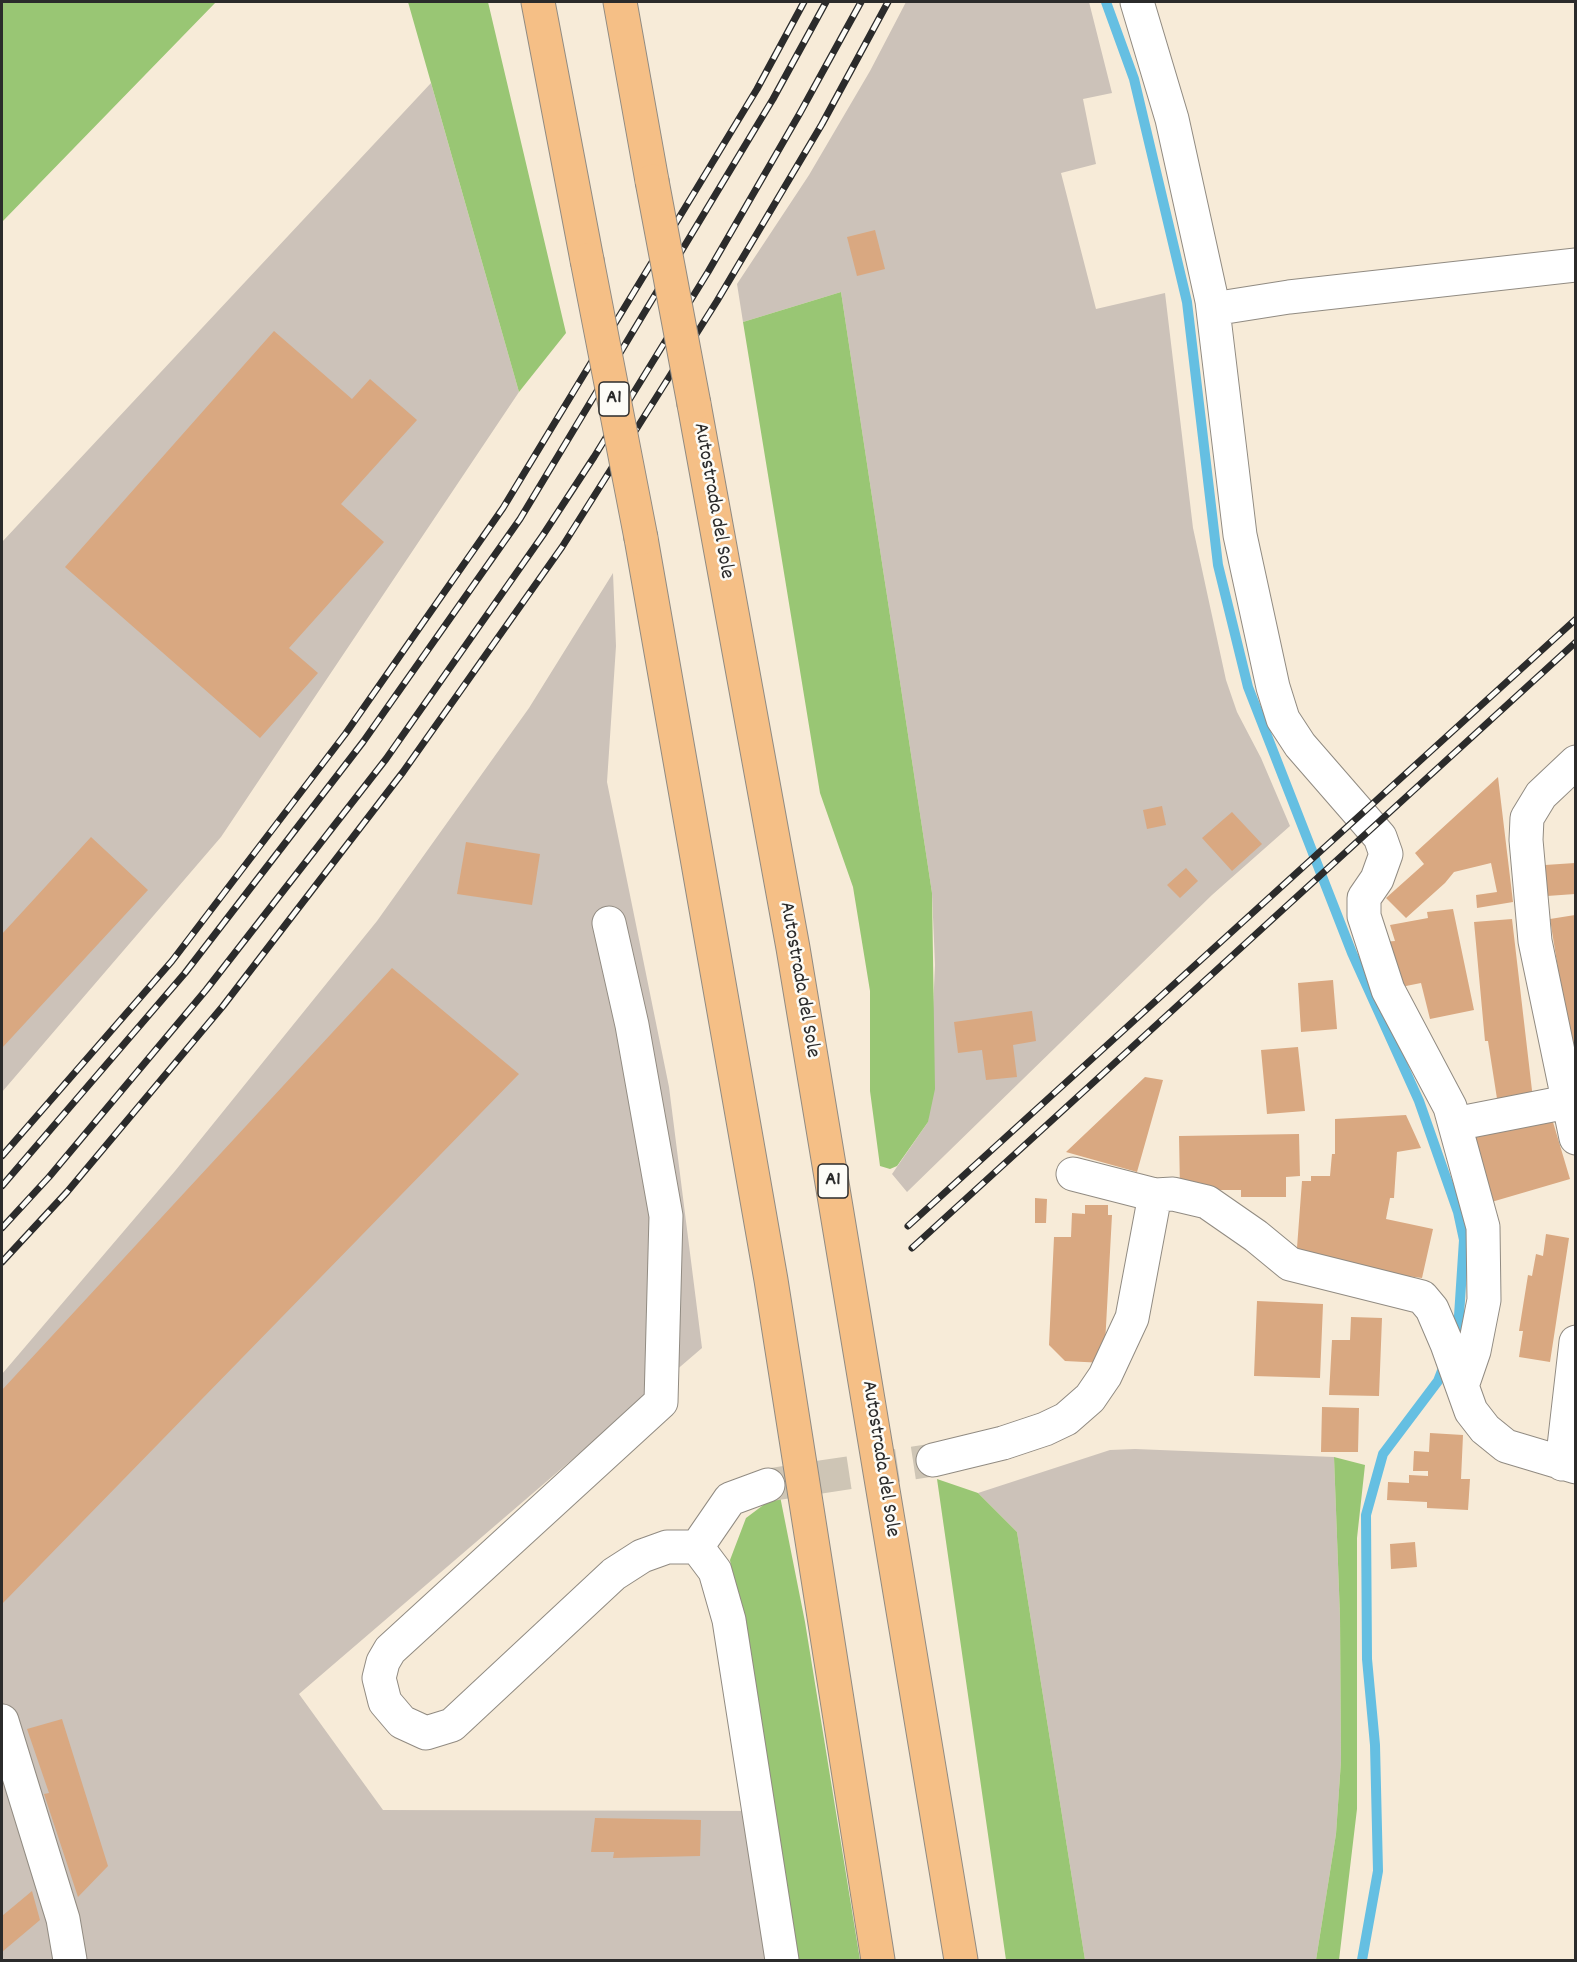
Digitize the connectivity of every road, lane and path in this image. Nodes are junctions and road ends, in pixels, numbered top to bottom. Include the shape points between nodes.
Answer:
1 (538, 2) edge
2 (620, 2) edge
3 (1137, 2) edge
4 (1575, 266) edge
5 (1213, 309) junction
6 (1575, 762) edge
7 (609, 922) dead end
8 (1567, 1102) junction
9 (1455, 1124) junction
10 (1575, 1138) edge
11 (1073, 1174) dead end
12 (1155, 1195) junction
13 (1575, 1342) edge
14 (1461, 1381) junction
15 (933, 1460) tunnel mouth
16 (1569, 1466) edge
17 (768, 1485) tunnel mouth
18 (697, 1547) junction
19 (2, 1721) edge
20 (70, 1960) edge
21 (782, 1960) edge
22 (878, 1960) edge
23 (961, 1960) edge

1 - 22 highway, A1, bridge via 641,538 771,1280
2 - 23 highway, Autostrada del Sole / A1, bridge via 807,1031
3 - 5 street via 1172,119
4 - 5 street
5 - 9 street via 1240,535 1273,687 1283,718 1300,745 1380,837 1386,854 1377,879 1364,898 1364,916 1388,990 1450,1107
6 - 8 street via 1541,795 1527,818 1526,840 1535,941
7 - 18 street via 666,1216 661,1402 390,1650 379,1678 385,1702 402,1722 426,1732 452,1725 614,1574 642,1556 667,1547
8 - 9 street
8 - 10 street
9 - 14 street via 1483,1227 1484,1300 1474,1351
11 - 12 street
12 - 14 street via 1173,1194 1207,1202 1290,1264 1422,1297 1432,1309
12 - 15 street via 1132,1318 1105,1376 1090,1398 1066,1419 1045,1429
13 - 16 street
14 - 16 street via 1471,1411 1506,1446
17 - 18 street via 730,1499
18 - 21 street via 715,1571 729,1620
19 - 20 street via 63,1919

